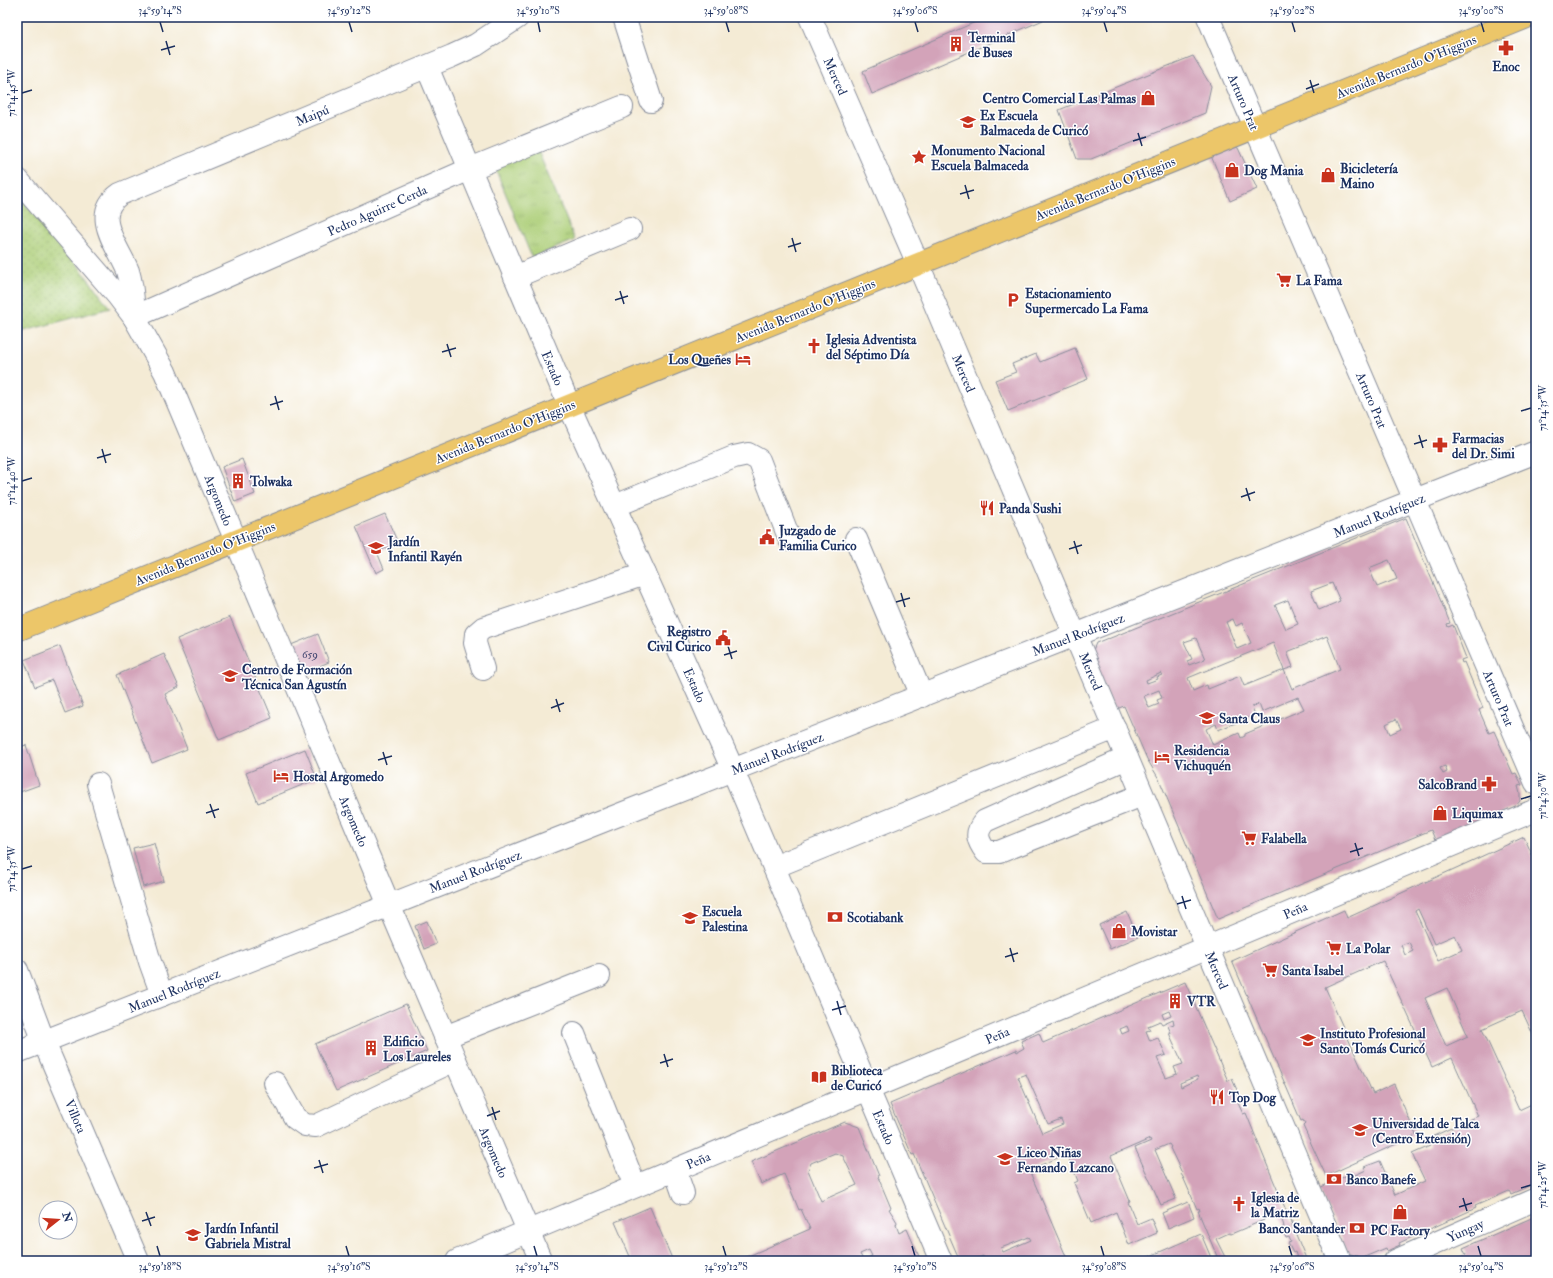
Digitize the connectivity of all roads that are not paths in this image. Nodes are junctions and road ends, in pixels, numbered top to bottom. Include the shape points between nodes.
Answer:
1 (518, 17) edge
2 (624, 17) edge
3 (1527, 17) edge
4 (813, 18) edge
5 (1210, 18) edge
6 (1498, 22) edge
7 (427, 67) junction
8 (651, 101) dead end
9 (622, 107) dead end
10 (1255, 127) junction
11 (470, 170) junction
12 (17, 179) edge
13 (630, 229) dead end
14 (918, 264) junction
15 (515, 277) junction
16 (134, 317) junction
17 (569, 405) junction
18 (1536, 452) edge
19 (1415, 500) junction
20 (614, 506) junction
21 (856, 539) dead end
22 (790, 540) dead end
23 (235, 541) junction
24 (645, 574) junction
25 (17, 630) edge
26 (1075, 636) junction
27 (483, 669) dead end
28 (922, 696) junction
29 (1115, 728) junction
30 (1127, 758) junction
31 (733, 770) junction
32 (1536, 783) edge
33 (98, 784) dead end
34 (1142, 794) junction
35 (1536, 810) edge
36 (774, 867) junction
37 (389, 905) junction
38 (1207, 947) junction
39 (17, 970) edge
40 (599, 976) dead end
41 (162, 995) junction
42 (574, 1033) dead end
43 (445, 1037) junction
44 (44, 1042) junction
45 (17, 1052) edge
46 (455, 1060) junction
47 (275, 1082) dead end
48 (868, 1089) junction
49 (675, 1170) junction
50 (635, 1186) junction
51 (683, 1193) dead end
52 (1536, 1199) edge
53 (528, 1231) junction
54 (138, 1261) edge
55 (457, 1261) edge
56 (540, 1261) edge
57 (941, 1261) edge
58 (1340, 1261) edge
59 (1395, 1261) edge

1 - 7 street, Maipú via 476,45
2 - 8 street
3 - 6 main road, Avenida Bernardo O'Higgins
4 - 14 street, Merced
5 - 10 street, Arturo Prat
6 - 10 main road, Avenida Bernardo O'Higgins
7 - 11 street, Estado
7 - 16 street, Maipú via 120,194 107,210 106,225 128,272 134,295
9 - 11 street, Pedro Aguirre Cerda
10 - 14 main road, Avenida Bernardo O'Higgins
10 - 19 street, Arturo Prat
11 - 15 street, Estado
11 - 16 street, Pedro Aguirre Cerda
12 - 16 street, Argomedo via 98,271
13 - 15 street
14 - 17 main road, Avenida Bernardo O'Higgins
14 - 26 street, Merced
15 - 17 street, Estado
16 - 23 street, Argomedo via 176,395
17 - 20 street, Estado
17 - 23 main road, Avenida Bernardo O'Higgins
18 - 19 street, Manuel Rodríguez
19 - 26 street, Manuel Rodríguez
19 - 32 street, Arturo Prat
20 - 22 street via 734,457 748,454 759,460
20 - 24 street, Estado
21 - 28 street
23 - 25 main road, Avenida Bernardo O'Higgins
23 - 37 street, Argomedo
24 - 27 street via 483,628 476,634 475,643
24 - 31 street, Estado
26 - 28 street, Manuel Rodríguez
26 - 29 street, Merced
28 - 31 street, Manuel Rodríguez
29 - 30 street, Merced
29 - 36 street
30 - 34 street, Merced
30 - 34 street via 985,821 979,827 981,844 986,852 999,852
31 - 36 street, Estado
31 - 37 street, Manuel Rodríguez
33 - 41 street
34 - 38 street, Merced
35 - 38 street, Peña
36 - 48 street, Estado
37 - 41 street, Manuel Rodríguez
37 - 43 street, Argomedo
38 - 48 street, Peña
38 - 58 street, Merced
39 - 44 street, Villota
40 - 43 street
41 - 44 street, Manuel Rodríguez
42 - 50 street
43 - 46 street, Argomedo
44 - 45 street, Manuel Rodríguez
44 - 54 street, Villota
46 - 47 street via 316,1126 305,1125 295,1118
46 - 53 street, Argomedo
48 - 49 street, Peña
48 - 57 street, Estado
49 - 50 street, Peña
49 - 51 street
50 - 53 street, Peña
52 - 59 street, Yungay
53 - 55 street, Peña
53 - 56 street, Argomedo

